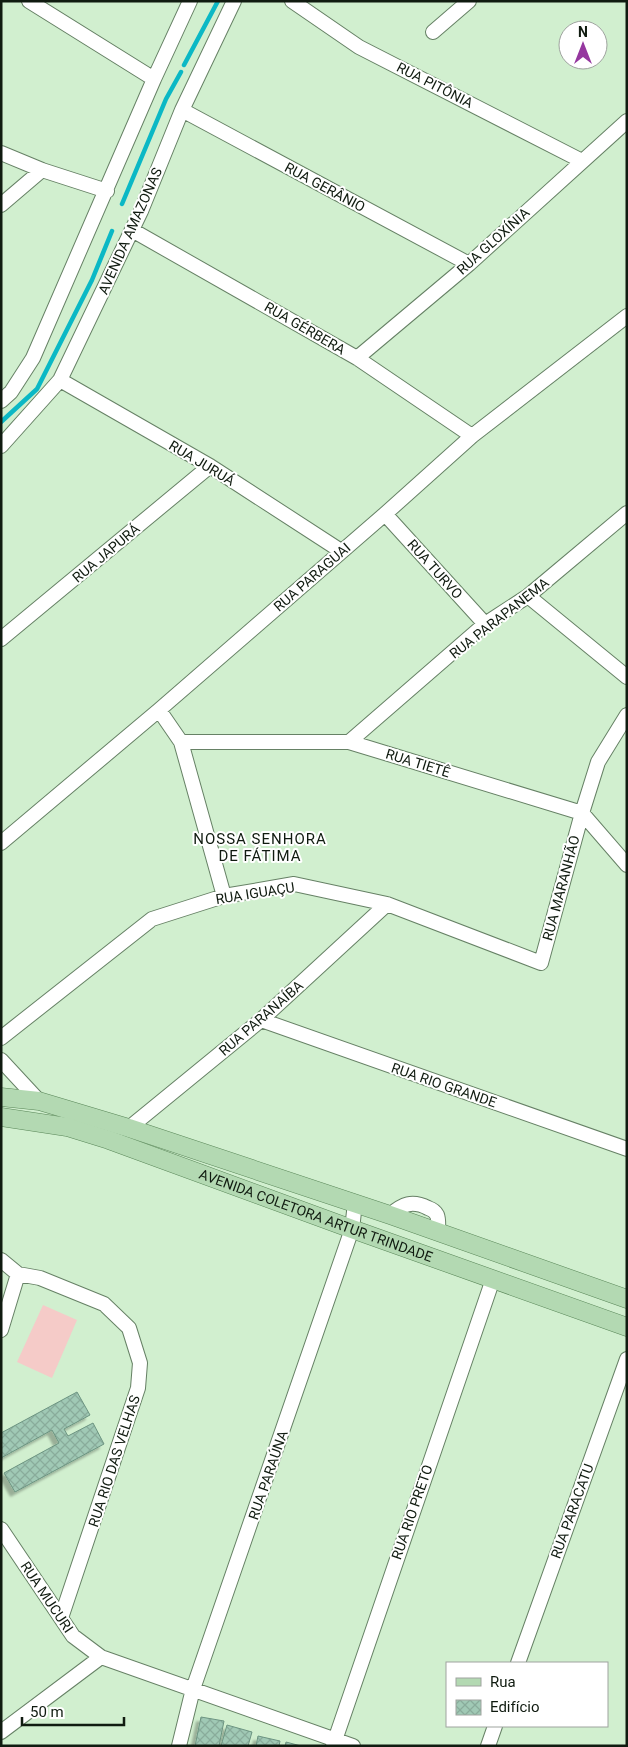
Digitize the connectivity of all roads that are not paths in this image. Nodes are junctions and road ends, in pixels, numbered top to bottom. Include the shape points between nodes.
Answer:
1 (29, 1) edge
2 (190, 1) edge
3 (234, 1) edge
4 (292, 1) edge
5 (469, 1) edge
6 (433, 32) dead end
7 (154, 79) junction
8 (182, 110) junction
9 (627, 121) edge
10 (1, 153) edge
11 (582, 161) junction
12 (42, 170) junction
13 (106, 191) junction
14 (1, 205) edge
15 (132, 230) junction
16 (469, 264) junction
17 (627, 316) edge
18 (357, 358) junction
19 (60, 380) junction
20 (1, 401) edge
21 (472, 436) junction
22 (1, 446) edge
23 (210, 466) junction
24 (627, 513) edge
25 (385, 514) junction
26 (341, 551) junction
27 (528, 596) junction
28 (485, 624) junction
29 (1, 639) edge
30 (627, 677) edge
31 (159, 710) junction
32 (627, 716) edge
33 (181, 742) junction
34 (349, 742) junction
35 (582, 813) junction
36 (1, 843) edge
37 (627, 865) edge
38 (224, 896) junction
39 (387, 904) junction
40 (541, 964) joint
41 (261, 1020) junction
42 (1, 1038) edge
43 (1, 1060) edge
44 (1, 1097) edge
45 (39, 1101) junction
46 (1, 1117) edge
47 (129, 1128) junction
48 (627, 1149) edge
49 (355, 1203) junction
50 (352, 1229) junction
51 (1, 1260) edge
52 (18, 1274) junction
53 (493, 1279) junction
54 (627, 1299) edge
55 (627, 1327) edge
56 (1, 1330) edge
57 (627, 1359) edge
58 (1, 1529) edge
59 (61, 1618) junction
60 (100, 1657) junction
61 (518, 1662) edge
62 (193, 1689) junction
63 (495, 1727) edge
64 (1, 1732) edge
65 (334, 1742) edge
66 (179, 1746) edge
67 (353, 1746) edge
68 (488, 1746) edge

1 - 7 street
2 - 7 street
3 - 8 street, AVENIDA AMAZONAS
4 - 11 street, RUA PITÔNIA via 359,47
5 - 6 street
7 - 13 street
8 - 15 street, AVENIDA AMAZONAS
8 - 16 street, RUA GERÂNIO
9 - 11 street, RUA GLOXÍNIA
10 - 12 street
11 - 16 street, RUA GLOXÍNIA
12 - 13 street
12 - 14 street
13 - 20 street via 33,358
15 - 18 street, RUA GÉRBERA
15 - 19 street, AVENIDA AMAZONAS
16 - 18 street, RUA GLOXÍNIA
17 - 21 street, RUA PARAGUAI
18 - 21 street, RUA GÉRBERA
19 - 22 street, AVENIDA AMAZONAS
19 - 23 street, RUA JURUÁ
21 - 25 street, RUA PARAGUAI
23 - 26 street, RUA JURUÁ
23 - 29 street, RUA JAPURÁ
24 - 27 street, RUA PARAPANEMA
25 - 26 street, RUA PARAGUAI
25 - 28 street, RUA TURVO
26 - 31 street, RUA PARAGUAI
27 - 28 street, RUA PARAPANEMA
27 - 30 street
28 - 34 street, RUA PARAPANEMA
31 - 33 street
31 - 36 street, RUA PARAGUAI
32 - 35 street, RUA MARANHÃO via 598,762
33 - 34 street, RUA TIETÊ
33 - 38 street
34 - 35 street, RUA TIETÊ
35 - 37 street
35 - 40 street, RUA MARANHÃO
38 - 39 street, RUA IGUAÇU via 294,884
38 - 42 street, RUA IGUAÇU via 152,919
39 - 40 street, RUA IGUAÇU
39 - 41 street, RUA PARANAÍBA
41 - 47 street, RUA PARANAÍBA
41 - 48 street, RUA RIO GRANDE
43 - 45 street
44 - 45 main road, AVENIDA COLETORA ARTUR TRINDADE
45 - 47 main road, AVENIDA COLETORA ARTUR TRINDADE
46 - 50 main road, AVENIDA COLETORA ARTUR TRINDADE via 67,1128 109,1140
47 - 49 main road, AVENIDA COLETORA ARTUR TRINDADE
49 - 50 street, RUA PARAÚNA
49 - 54 main road, AVENIDA COLETORA ARTUR TRINDADE
50 - 53 main road, AVENIDA COLETORA ARTUR TRINDADE
50 - 62 street, RUA PARAÚNA
51 - 52 street, RUA RIO DAS VELHAS
52 - 56 street
52 - 59 street, RUA RIO DAS VELHAS via 40,1278 104,1304 129,1328 140,1363 138,1388
53 - 55 main road, AVENIDA COLETORA ARTUR TRINDADE
53 - 65 street, RUA RIO PRETO
57 - 61 street, RUA PARACATU
58 - 59 street, RUA MUCURI
59 - 60 street, RUA MUCURI via 73,1636
60 - 62 street, RUA MUCURI
60 - 64 street
62 - 65 street, RUA MUCURI
62 - 66 street, RUA PARAÚNA
63 - 68 street
65 - 67 street, RUA MUCURI

